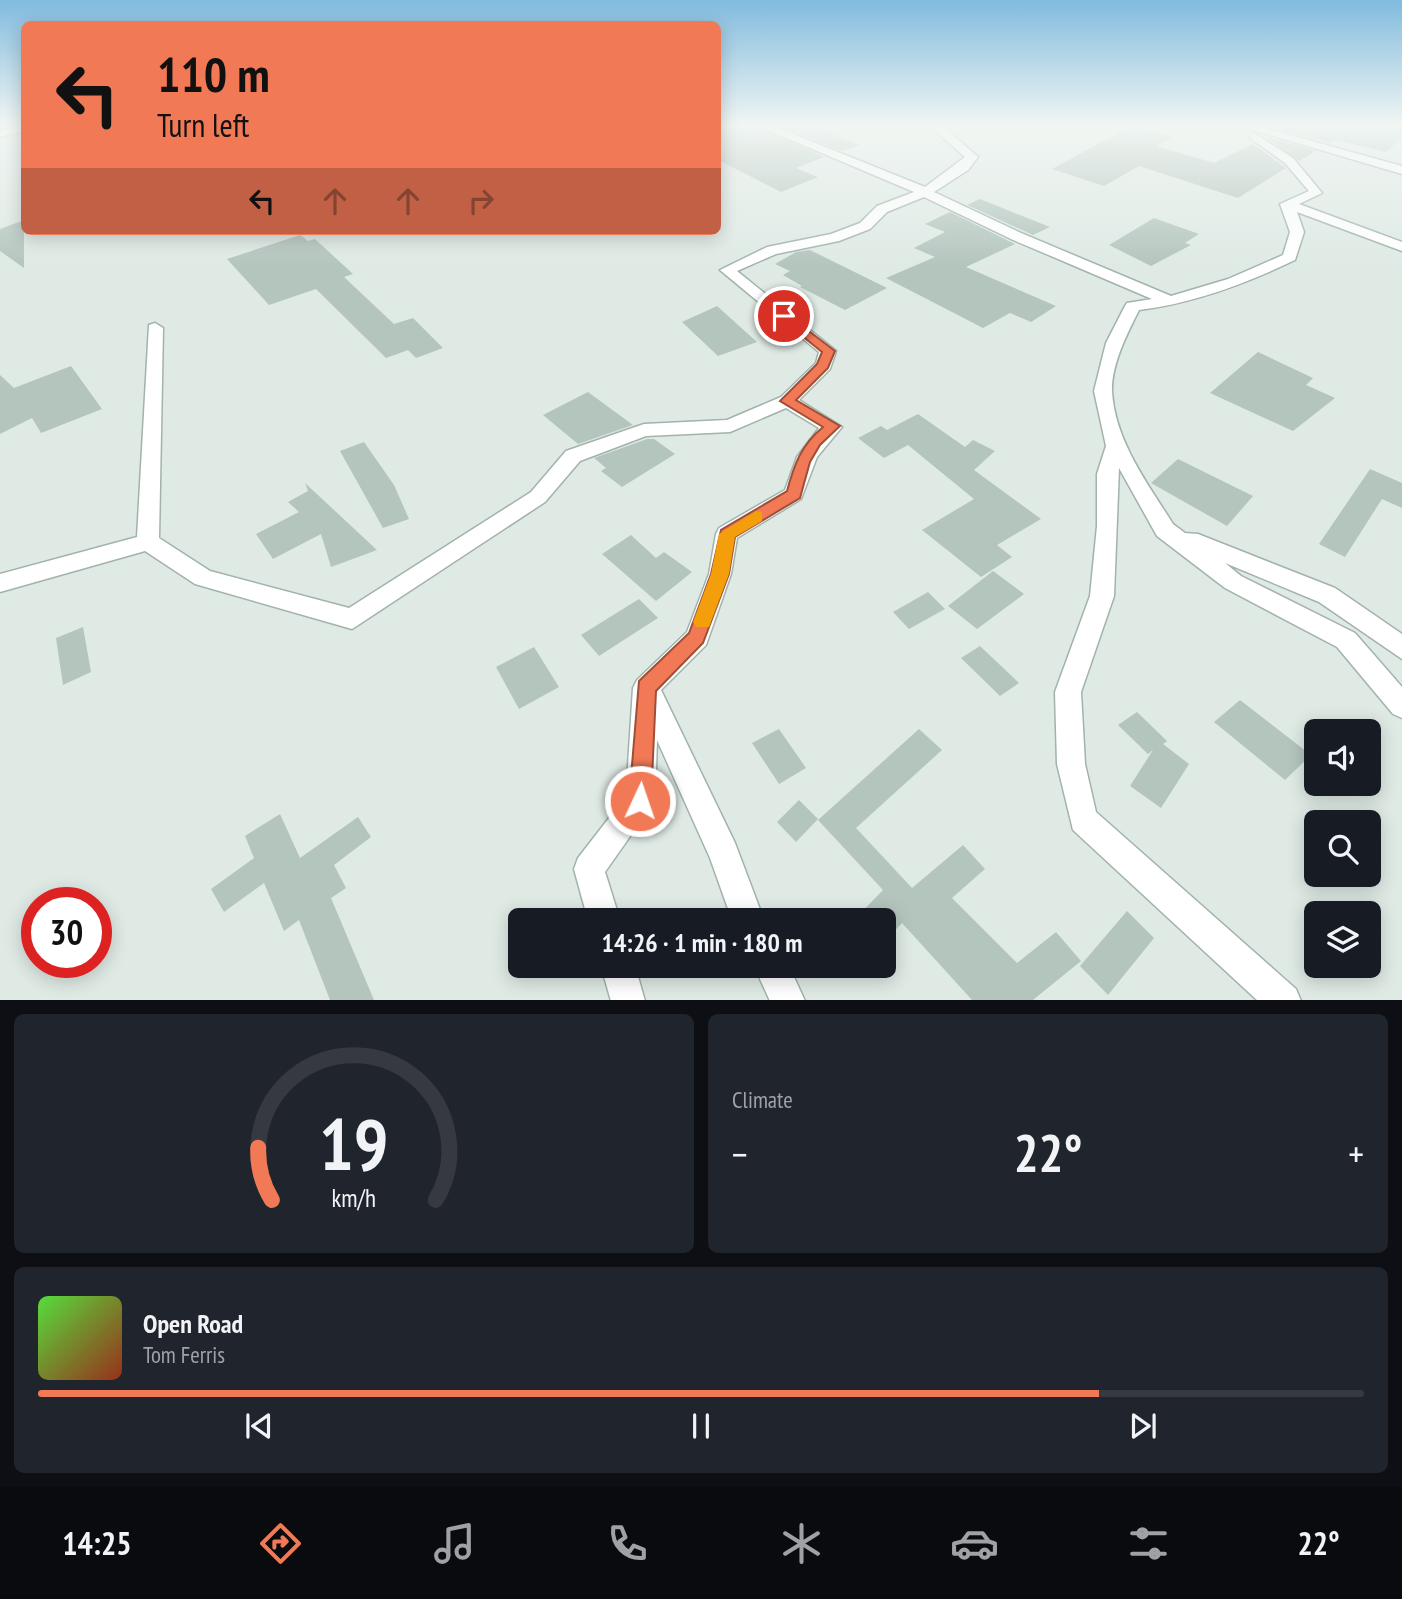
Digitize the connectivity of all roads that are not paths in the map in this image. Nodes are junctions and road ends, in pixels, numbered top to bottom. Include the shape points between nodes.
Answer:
1 (881, 173) edge
2 (955, 173) edge
3 (1303, 173) edge
4 (927, 191) junction
5 (1286, 204) junction
6 (1402, 247) edge
7 (1174, 302) junction
8 (155, 328) dead end
9 (787, 401) junction
10 (1116, 446) junction
11 (1165, 530) junction
12 (148, 542) junction
13 (0, 583) edge
14 (1402, 648) edge
15 (646, 688) junction
16 (1402, 706) edge
17 (600, 908) edge
18 (744, 908) edge
19 (622, 978) edge
20 (777, 978) edge
21 (628, 1000) edge
22 (788, 1000) edge
23 (1284, 1000) edge

1 - 4 street
2 - 4 street
3 - 5 street via 1316,193
4 - 7 street via 1017,236
4 - 9 street via 882,209 865,226 834,238 772,250 727,270 828,351 824,365
5 - 6 street
5 - 7 street via 1297,232 1290,257
7 - 10 street via 1133,306 1114,343 1103,391
8 - 12 street
9 - 12 street via 730,426 644,430 573,456 538,496 352,619 203,578
9 - 15 street via 832,426 814,442 794,494 727,534 720,574 697,638
10 - 11 street
10 - 23 street via 1107,474 1102,596 1068,692 1071,764 1083,820
11 - 14 street via 1327,595
11 - 16 street via 1233,582 1346,640
12 - 13 street
15 - 17 street via 640,801 589,869
15 - 18 street via 724,854
19 - 21 street
20 - 22 street

